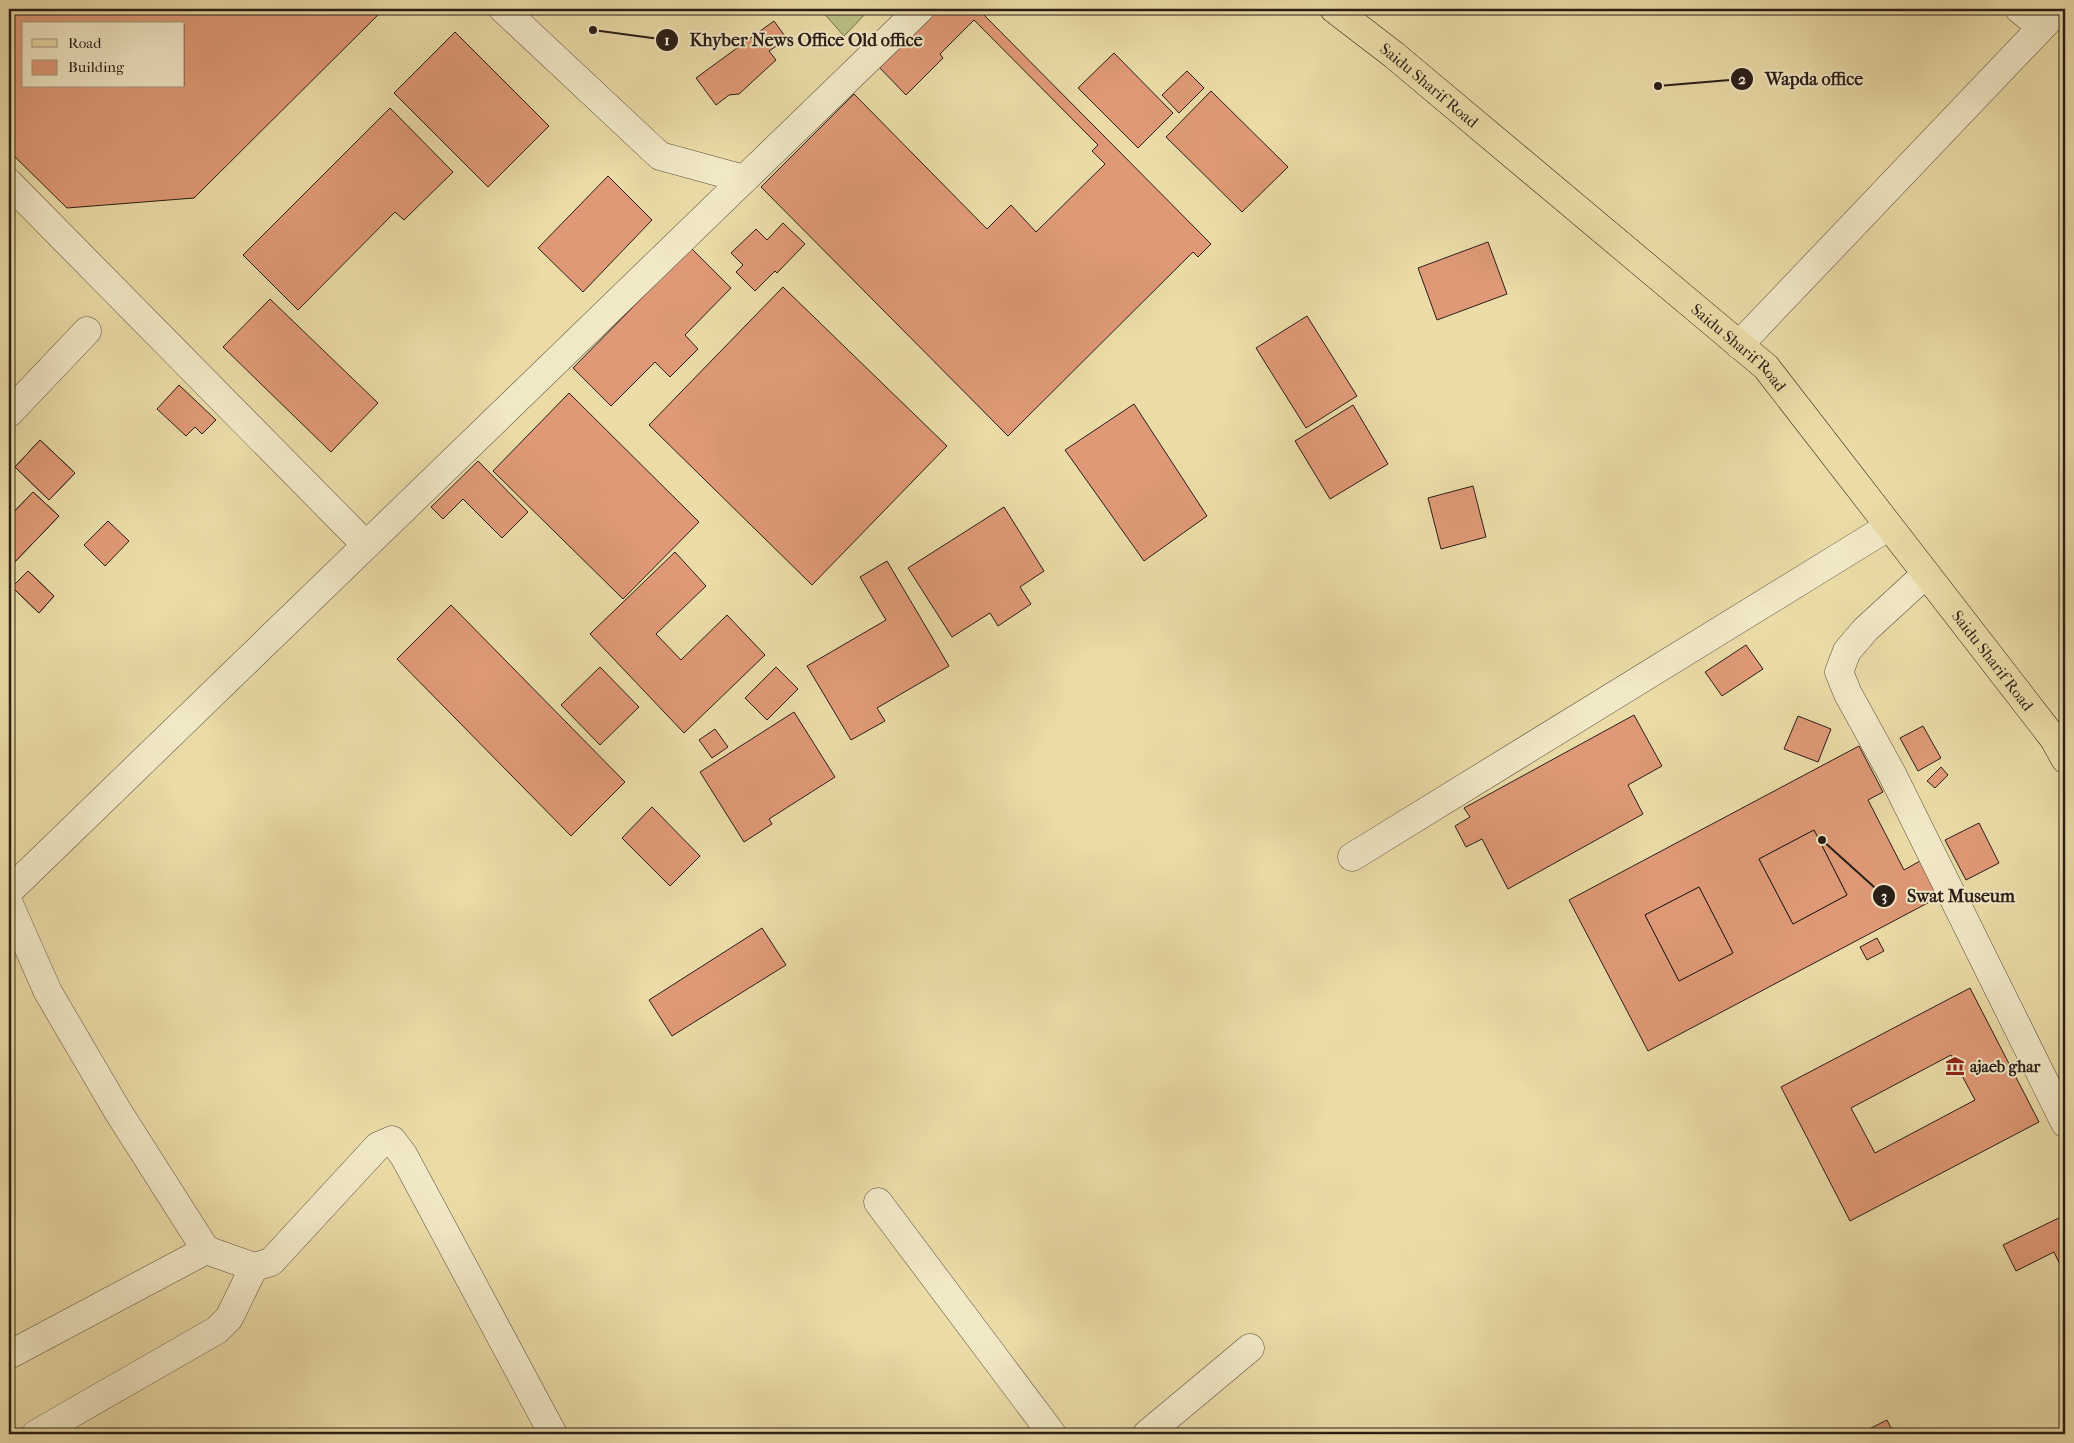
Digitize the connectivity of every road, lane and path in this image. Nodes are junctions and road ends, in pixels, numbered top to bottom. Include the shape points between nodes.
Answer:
1 (502, 9) edge
2 (920, 9) edge
3 (1334, 9) edge
4 (2019, 9) edge
5 (2050, 18) edge
6 (744, 179) junction
7 (9, 184) edge
8 (87, 331) dead end
9 (1739, 345) junction
10 (9, 414) edge
11 (1888, 527) junction
12 (366, 546) junction
13 (1926, 574) junction
14 (2065, 759) edge
15 (1352, 858) dead end
16 (9, 890) edge
17 (9, 904) edge
18 (2065, 1123) edge
19 (878, 1202) dead end
20 (206, 1250) junction
21 (254, 1267) junction
22 (1250, 1348) dead end
23 (9, 1355) edge
24 (36, 1434) edge
25 (553, 1434) edge
26 (1052, 1434) edge
27 (1148, 1434) edge

1 - 6 street via 660,156
2 - 6 street
3 - 9 main road, Saidu Sharif Road via 1394,55
4 - 5 street
5 - 9 street
6 - 12 street
7 - 12 street
8 - 10 street
9 - 11 main road, Saidu Sharif Road via 1766,367
11 - 13 main road, Saidu Sharif Road
11 - 15 street
12 - 16 street
13 - 14 main road, Saidu Sharif Road via 2054,739
13 - 18 street via 1866,629 1847,651 1839,672 1892,772
17 - 20 street via 48,992 117,1110
19 - 26 street
20 - 21 street
20 - 23 street
21 - 24 street via 230,1318 217,1330
21 - 25 street via 271,1262 378,1146 392,1140 404,1156
22 - 27 street

